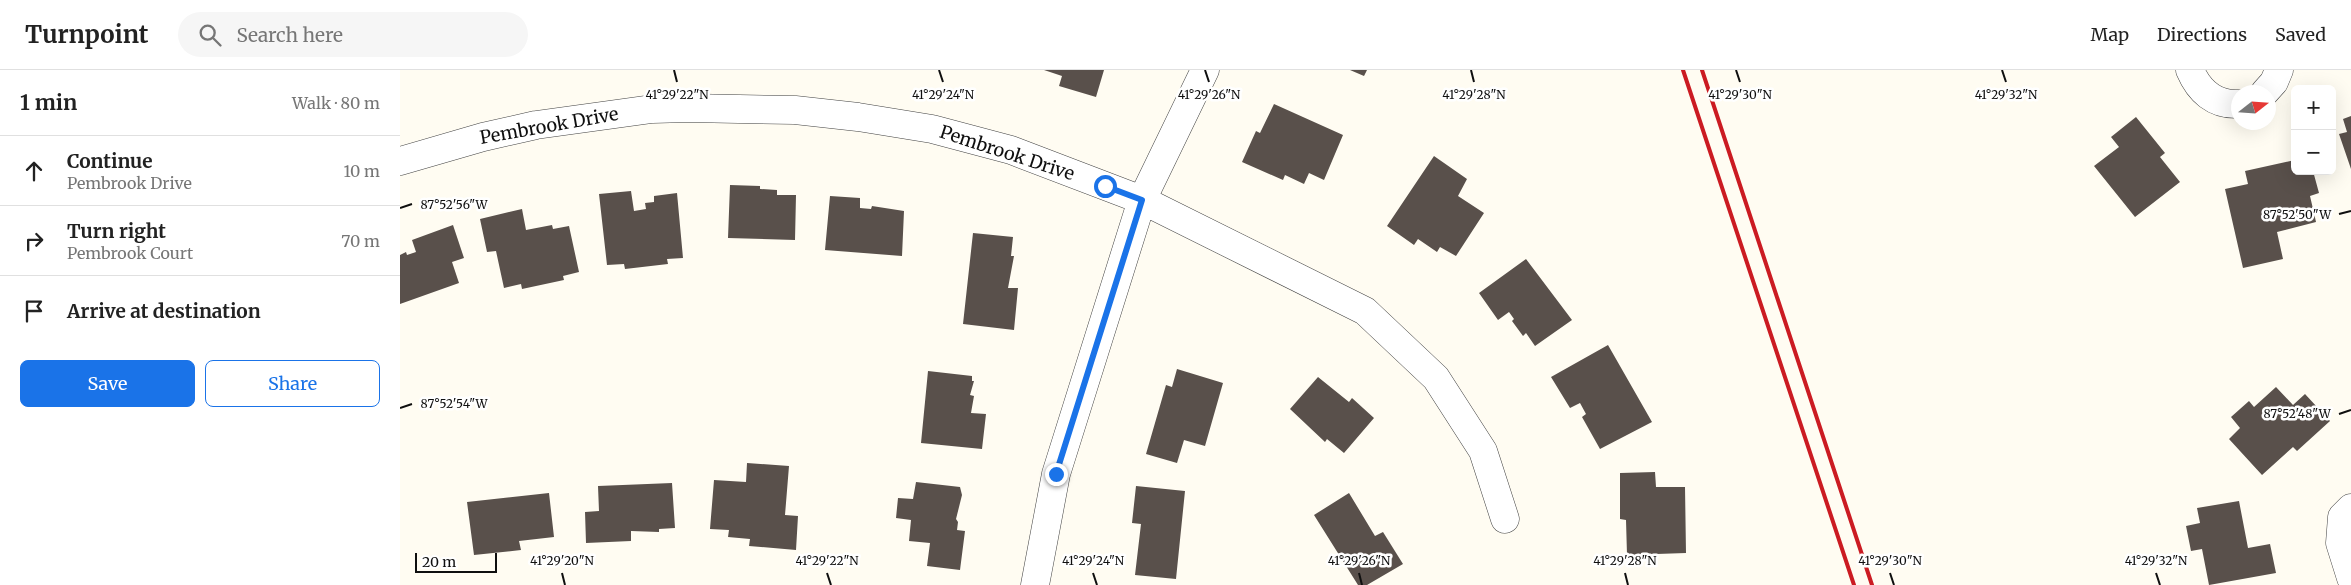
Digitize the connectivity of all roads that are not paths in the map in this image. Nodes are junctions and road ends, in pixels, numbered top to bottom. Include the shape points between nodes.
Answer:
1 (1205, 70) edge
2 (2190, 70) edge
3 (2279, 70) edge
4 (2271, 85) edge
5 (2231, 103) edge
6 (400, 161) edge
7 (1142, 200) junction
8 (2351, 508) edge
9 (1506, 519) dead end
10 (2351, 578) edge
11 (1035, 585) edge

1 - 7 street
2 - 5 street via 2196,84 2207,95
3 - 4 street
6 - 7 street, Pembrook Drive via 483,136 589,117 652,109 795,110 932,129 1011,150
7 - 9 street, Pembrook Drive via 1364,311 1436,378 1483,451
7 - 11 street via 1056,474
8 - 10 street via 2342,517 2340,543

